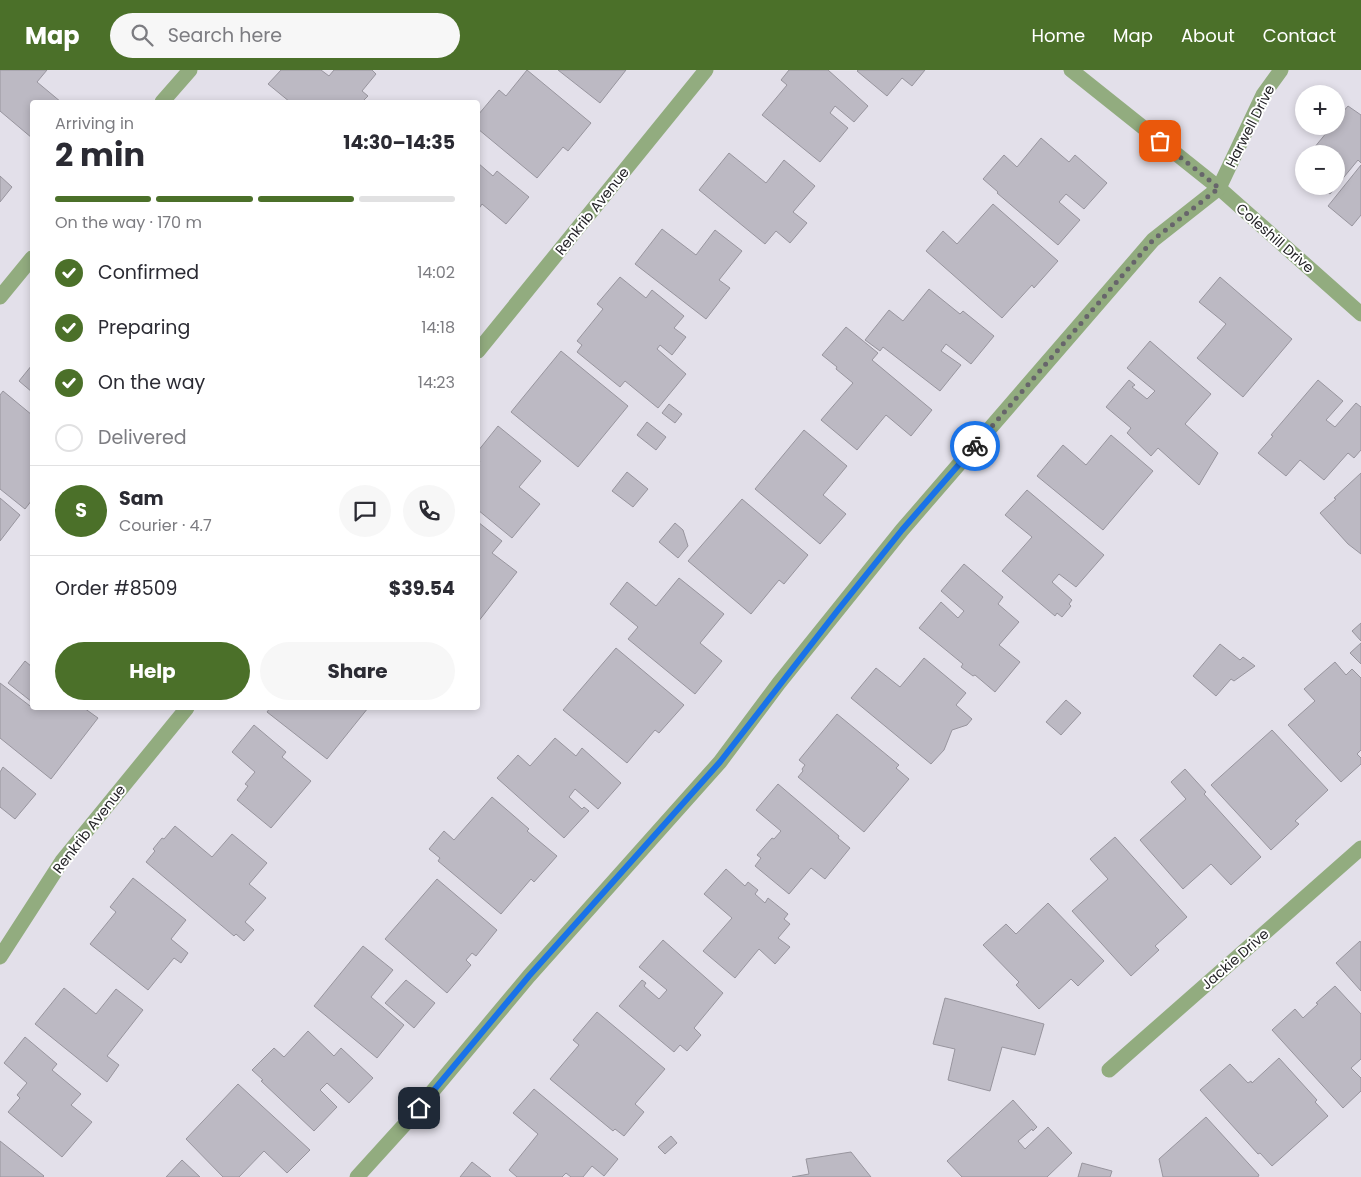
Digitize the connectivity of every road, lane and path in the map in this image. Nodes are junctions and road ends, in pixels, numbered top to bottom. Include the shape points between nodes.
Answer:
1 (190, 70) edge
2 (706, 70) edge
3 (1071, 70) edge
4 (1281, 70) edge
5 (164, 100) edge
6 (1219, 188) junction
7 (30, 260) edge
8 (0, 297) edge
9 (1361, 314) edge
10 (480, 349) edge
11 (185, 710) edge
12 (1361, 848) edge
13 (0, 957) edge
14 (1109, 1070) dead end
15 (357, 1177) edge

1 - 5 street
2 - 10 street, Renkrib Avenue
3 - 6 street, Coleshill Drive
4 - 6 street, Harwell Drive via 1263,95
6 - 9 street, Coleshill Drive
6 - 15 street, Harwell Drive via 1153,240 902,530 720,762 529,976
7 - 8 street
11 - 13 street, Renkrib Avenue via 62,862
12 - 14 street, Jackie Drive

